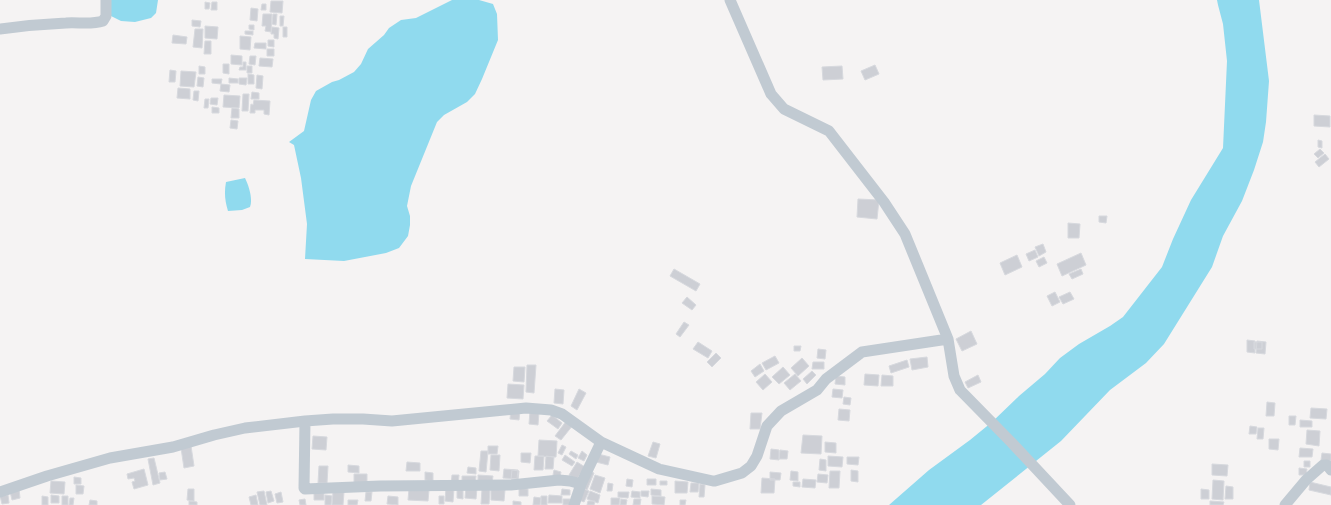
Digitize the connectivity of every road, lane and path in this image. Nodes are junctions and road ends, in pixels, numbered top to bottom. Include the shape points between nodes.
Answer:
1 (106, 0) edge
2 (730, 0) edge
3 (0, 29) edge
4 (948, 339) junction
5 (304, 421) junction
6 (601, 442) junction
7 (1331, 470) edge
8 (581, 484) junction
9 (0, 492) edge
10 (574, 505) edge
11 (1070, 505) edge
12 (1285, 505) edge

1 - 3 street via 106,16 103,21 96,23
2 - 4 street via 771,94 784,110 829,131 884,202 905,234
4 - 6 street via 862,352 826,379 817,390 781,411 767,426 751,466 716,481 659,469
4 - 11 street via 954,376 960,390
5 - 6 street via 392,421 526,408 551,410 562,414
5 - 8 street via 306,490 380,486 511,485 559,480
5 - 9 street via 245,428 110,458
6 - 8 street
7 - 12 street via 1327,465 1323,465
8 - 10 street

